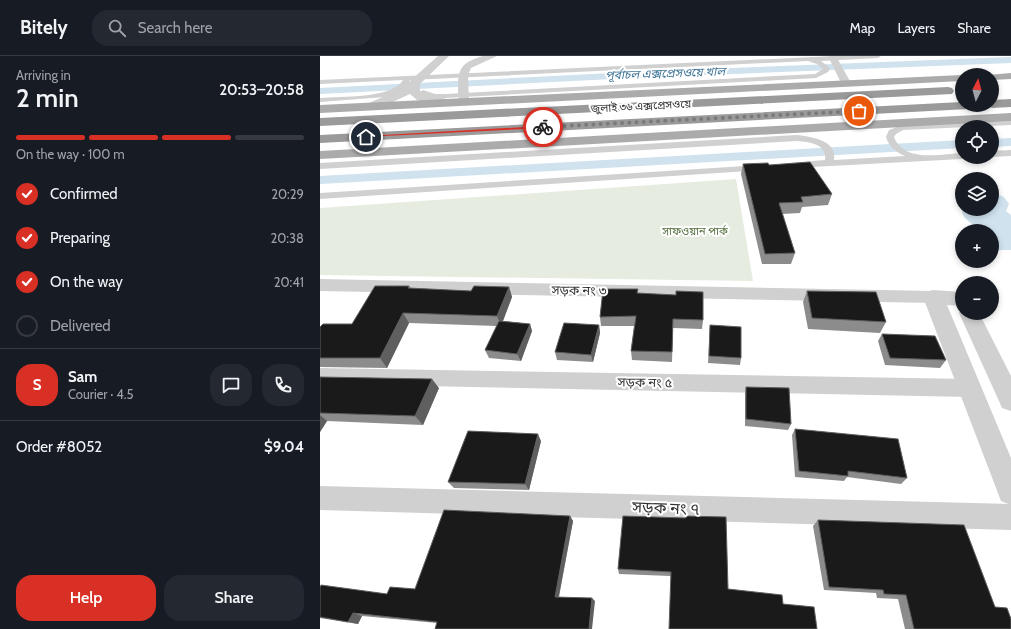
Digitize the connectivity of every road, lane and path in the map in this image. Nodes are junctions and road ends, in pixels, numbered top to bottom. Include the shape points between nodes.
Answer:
1 (444, 56) edge
2 (493, 56) edge
3 (878, 56) edge
4 (800, 59) junction
5 (833, 59) edge
6 (1011, 76) edge
7 (999, 77) edge
8 (844, 78) junction
9 (955, 78) edge
10 (320, 82) edge
11 (418, 86) junction
12 (955, 90) edge
13 (655, 92) junction
14 (464, 97) junction
15 (320, 100) edge
16 (373, 101) junction
17 (443, 102) junction
18 (1011, 103) edge
19 (999, 104) edge
20 (955, 106) edge
21 (320, 109) edge
22 (1011, 117) edge
23 (345, 121) junction
24 (320, 122) edge
25 (624, 123) junction
26 (1011, 123) edge
27 (320, 139) edge
28 (348, 153) junction
29 (1011, 153) edge
30 (999, 154) edge
31 (320, 155) edge
32 (955, 156) edge
33 (915, 158) junction
34 (829, 163) junction
35 (320, 166) edge
36 (320, 196) edge
37 (320, 285) edge
38 (933, 297) junction
39 (955, 299) edge
40 (973, 320) edge
41 (320, 376) edge
42 (970, 388) junction
43 (1008, 388) edge
44 (1011, 491) edge
45 (320, 498) edge
46 (1011, 517) edge

1 - 11 street
2 - 14 street via 466,66 462,75
3 - 5 street
4 - 5 street
4 - 11 street
4 - 11 street via 815,60 827,68 824,74 803,76 446,96 434,96
5 - 8 street
6 - 7 main road
8 - 9 main road
8 - 13 main road
10 - 11 street
11 - 16 street via 402,88
11 - 16 street via 393,99
11 - 17 street
12 - 23 highway, জুলাই ৩৬ এক্সপ্রেসওয়ে
13 - 14 main road
13 - 23 main road via 612,100 421,111
14 - 17 main road
15 - 16 street
16 - 17 main road
16 - 21 main road
18 - 19 highway
20 - 25 highway, জুলাই ৩৬ এক্সপ্রেসওয়ে
22 - 28 main road
23 - 24 highway, জুলাই ৩৬ এক্সপ্রেসওয়ে
25 - 27 highway, জুলাই ৩৬ এক্সপ্রেসওয়ে
25 - 28 main road via 527,136 389,147
26 - 33 street via 902,128 892,132 891,143 898,150
28 - 31 main road
29 - 30 street
32 - 33 street
33 - 34 street
34 - 35 street via 831,156 828,148 820,142 797,138
34 - 36 street
37 - 38 street, সড়ক নং ৩
38 - 39 street
38 - 42 street
40 - 43 street
41 - 42 street, সড়ক নং ৫
42 - 43 street
42 - 44 street
45 - 46 street, সড়ক নং ৭

